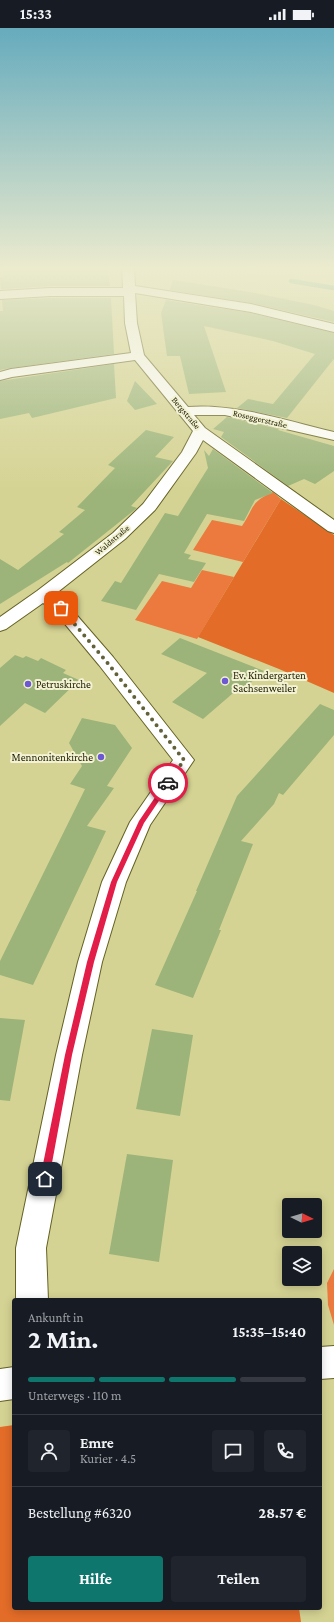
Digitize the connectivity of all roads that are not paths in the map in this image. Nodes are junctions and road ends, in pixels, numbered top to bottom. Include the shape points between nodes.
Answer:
1 (135, 341) edge
2 (138, 356) junction
3 (0, 376) edge
4 (184, 412) junction
5 (200, 431) junction
6 (334, 436) edge
7 (334, 528) edge
8 (43, 595) junction
9 (0, 625) edge
10 (32, 1298) edge
11 (334, 1362) edge
12 (322, 1363) edge
13 (12, 1383) edge
14 (0, 1384) edge

1 - 2 street, Bergstraße
2 - 3 street
2 - 4 street, Bergstraße
4 - 5 street, Bergstraße
4 - 6 street, Roseggerstraße via 225,411
5 - 7 street, Bergstraße
5 - 8 street, Waldstraße via 189,453 149,507 119,536
8 - 9 street, Waldstraße
8 - 10 street via 61,608 184,760 141,822 114,882 90,962 68,1055 31,1248
11 - 12 street
13 - 14 street

